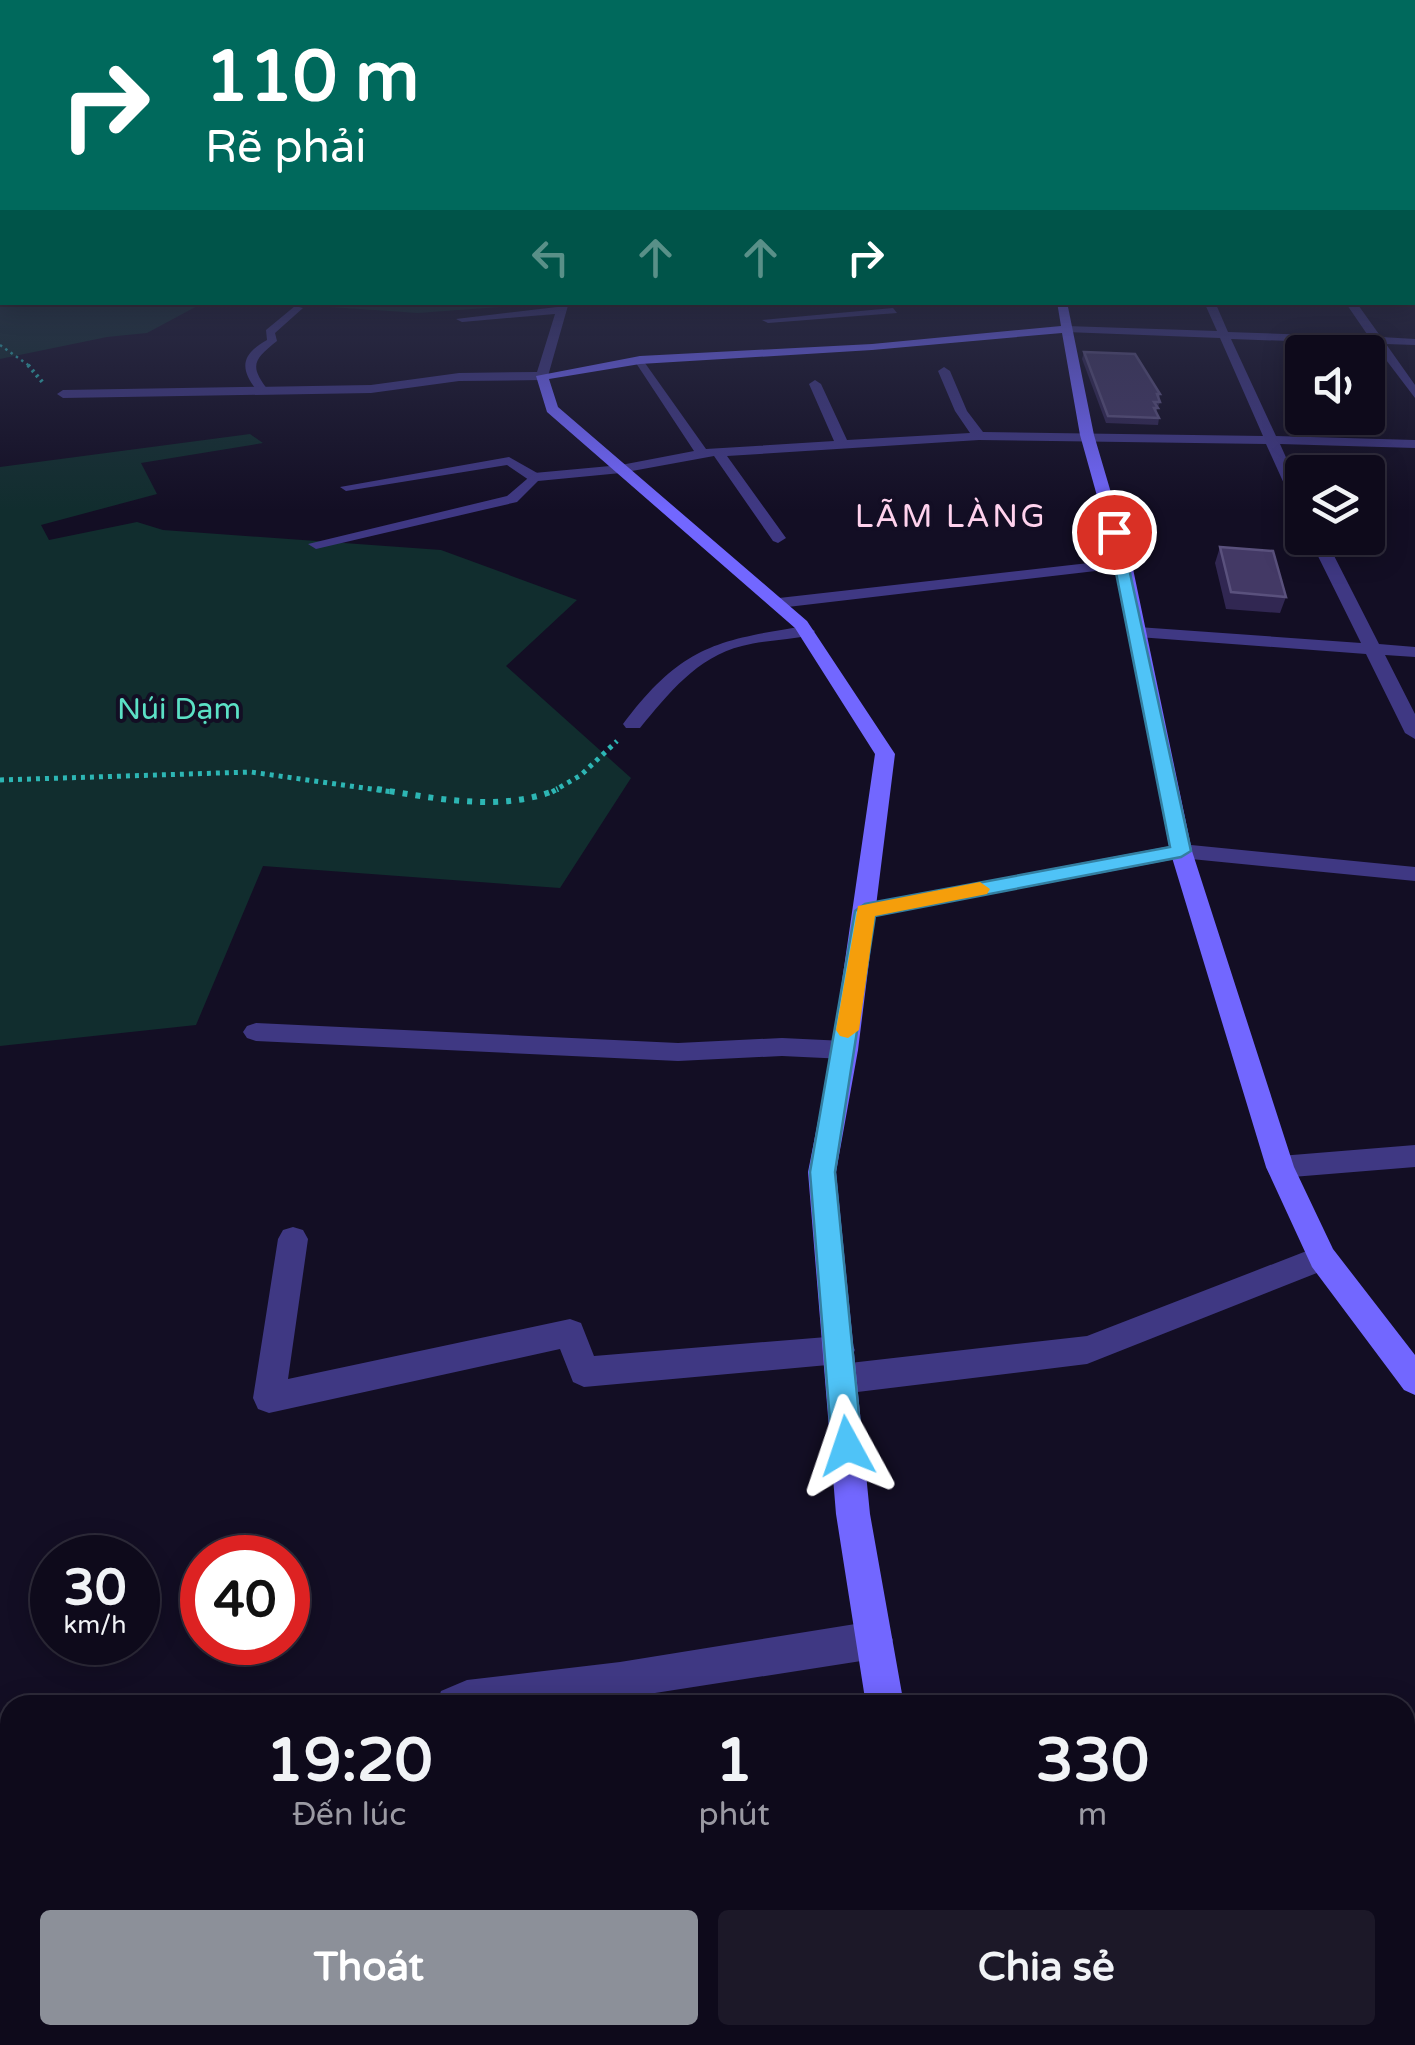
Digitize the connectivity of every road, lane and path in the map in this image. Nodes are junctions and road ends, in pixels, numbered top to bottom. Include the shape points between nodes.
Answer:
1 (283, 320) edge
2 (559, 320) edge
3 (768, 320) edge
4 (1065, 320) edge
5 (1216, 320) edge
6 (1066, 328) junction
7 (1221, 334) junction
8 (1285, 337) edge
9 (1385, 341) edge
10 (1415, 342) edge
11 (0, 344) edge
12 (770, 354) junction
13 (1385, 354) edge
14 (640, 360) junction
15 (944, 371) dead end
16 (542, 376) junction
17 (814, 384) dead end
18 (262, 391) junction
19 (63, 394) joint
20 (1415, 394) edge
21 (1086, 434) junction
22 (979, 436) junction
23 (1270, 441) junction
24 (842, 444) junction
25 (1415, 444) edge
26 (710, 453) junction
27 (621, 469) junction
28 (1285, 472) edge
29 (534, 477) junction
30 (346, 487) dead end
31 (778, 538) dead end
32 (316, 544) dead end
33 (1325, 555) edge
34 (1124, 564) junction
35 (779, 603) junction
36 (806, 630) junction
37 (1138, 632) junction
38 (1369, 647) junction
39 (1415, 652) edge
40 (632, 724) joint
41 (1415, 734) edge
42 (0, 780) edge
43 (1181, 851) junction
44 (1415, 874) edge
45 (865, 911) junction
46 (256, 1032) dead end
47 (845, 1050) junction
48 (1415, 1156) edge
49 (1280, 1168) junction
50 (293, 1239) dead end
51 (1322, 1258) junction
52 (840, 1364) junction
53 (1415, 1380) edge
54 (874, 1640) junction
55 (502, 1695) edge
56 (883, 1695) edge

1 - 18 lane via 249,365
2 - 16 street
3 - 12 street
4 - 6 street
5 - 7 street
6 - 7 street
6 - 12 street
6 - 21 street
7 - 8 street
7 - 23 street
9 - 10 street
11 - 19 path
12 - 14 street
13 - 20 street
14 - 16 street
14 - 26 street
15 - 22 street
16 - 18 street
16 - 27 street via 552,409
17 - 24 street
18 - 19 street
21 - 22 street
21 - 23 street
21 - 34 street
22 - 24 street
23 - 25 street
23 - 28 street
24 - 26 street
26 - 27 street
26 - 31 street
27 - 29 street
27 - 35 street
29 - 30 lane via 508,462
29 - 32 street via 512,499
33 - 38 street
34 - 35 street
34 - 37 street
35 - 36 street
36 - 40 street via 704,655
36 - 45 street via 885,754
37 - 38 street
37 - 43 street
38 - 39 street
38 - 41 street
40 - 42 path via 570,785 502,800 251,772
43 - 44 street
43 - 45 street
43 - 49 street
45 - 47 street
46 - 47 street via 678,1052
47 - 52 street via 822,1172
48 - 49 street
49 - 51 street
50 - 52 street via 269,1398 570,1333 584,1372
51 - 52 street via 1087,1350
51 - 53 street
52 - 54 street via 853,1514
54 - 55 street
54 - 56 street

